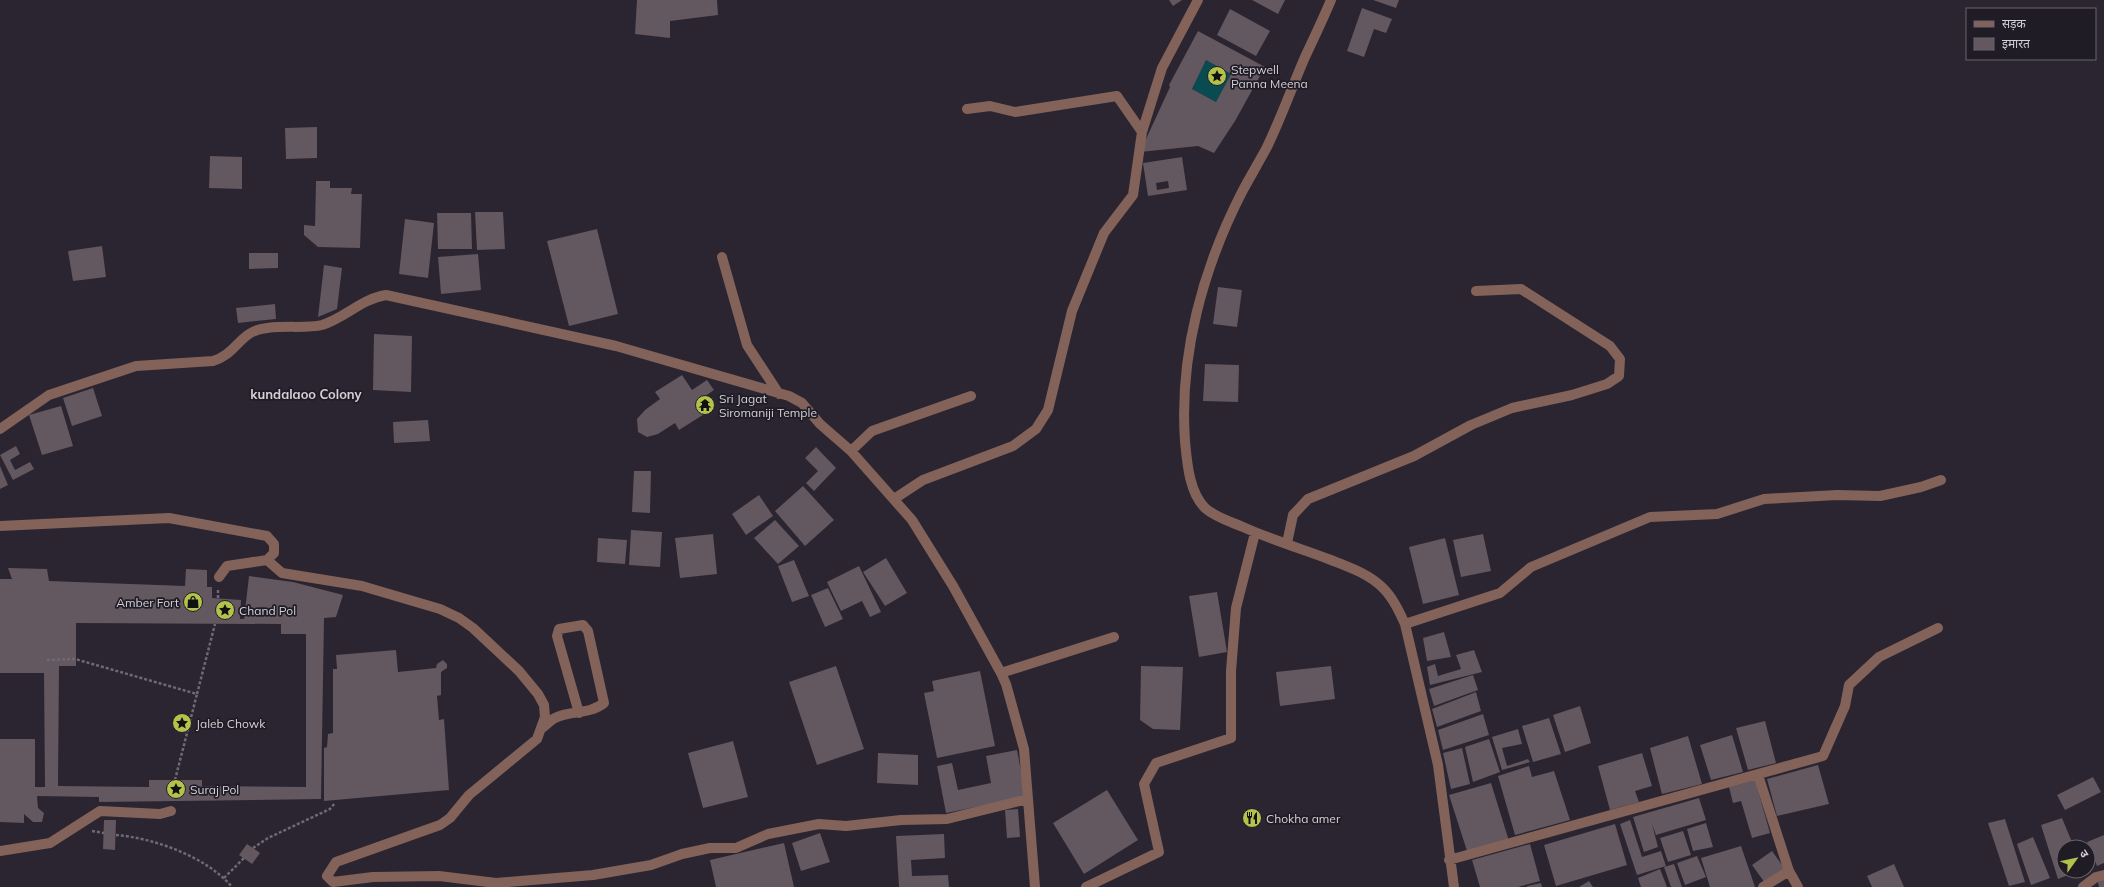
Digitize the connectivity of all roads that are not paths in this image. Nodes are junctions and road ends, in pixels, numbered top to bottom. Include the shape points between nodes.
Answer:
1 (1198, 0) edge
2 (1331, 0) edge
3 (967, 109) dead end
4 (1142, 132) junction
5 (722, 257) dead end
6 (1476, 291) dead end
7 (780, 394) junction
8 (971, 396) dead end
9 (0, 429) edge
10 (852, 451) junction
11 (1942, 480) dead end
12 (894, 499) junction
13 (0, 526) edge
14 (1255, 533) junction
15 (1287, 543) junction
16 (267, 560) junction
17 (219, 577) dead end
18 (1405, 624) junction
19 (1938, 628) dead end
20 (1114, 637) dead end
21 (1001, 673) junction
22 (579, 713) junction
23 (542, 728) junction
24 (1758, 775) junction
25 (1028, 800) junction
26 (171, 811) dead end
27 (0, 851) edge
28 (1449, 860) junction
29 (1789, 871) junction
30 (2104, 875) edge
31 (1035, 887) edge
32 (1086, 887) edge
33 (1454, 887) edge
34 (1764, 887) edge
35 (1798, 887) edge
36 (2083, 887) edge

1 - 4 street via 1162,68
2 - 14 street via 1288,102 1242,192 1215,256 1196,318 1187,362 1184,424 1189,470 1198,498 1205,508 1216,515
3 - 4 street via 990,106 1014,112 1117,96
4 - 12 street via 1133,194 1104,233 1072,311 1048,410 1036,429 1013,446 923,480
5 - 7 street via 747,345
6 - 15 street via 1521,290 1610,346 1620,359 1619,376 1607,384 1572,395 1512,408 1470,425 1414,456 1308,499 1293,515
7 - 9 street via 616,346 386,295 359,304 321,325 259,330 249,334 224,358 136,366 49,396
7 - 10 street via 802,403 820,424
8 - 10 street via 872,431
10 - 12 street
11 - 18 street via 1880,496 1837,495 1764,499 1717,514 1650,517 1531,567 1500,594
12 - 21 street via 912,520 949,579
13 - 16 street via 169,518 267,536 274,544 274,553
14 - 15 street
14 - 32 street via 1236,608 1231,671 1231,738 1156,763 1144,784 1159,852
15 - 18 street via 1374,580 1390,596
16 - 17 street via 227,566
16 - 23 street via 282,573 362,586 440,609 459,618 510,662 538,694 544,705
18 - 28 street via 1438,765
19 - 24 street via 1879,657 1849,685 1845,706 1823,756
20 - 21 street
21 - 25 street via 1024,749
22 - 22 street via 604,704 588,631 583,625 559,629 557,636
22 - 23 street via 556,718
23 - 25 street via 537,739 527,749 469,795 450,818 440,825 336,862 327,876 332,882 373,877 439,876 496,883 593,874 651,865 710,848 736,848 768,834 819,824 846,826 947,818
24 - 28 street
24 - 29 street
25 - 31 street
26 - 27 street via 160,814 100,811 50,843
28 - 33 street
29 - 34 street
29 - 35 street
30 - 36 street via 2096,877

